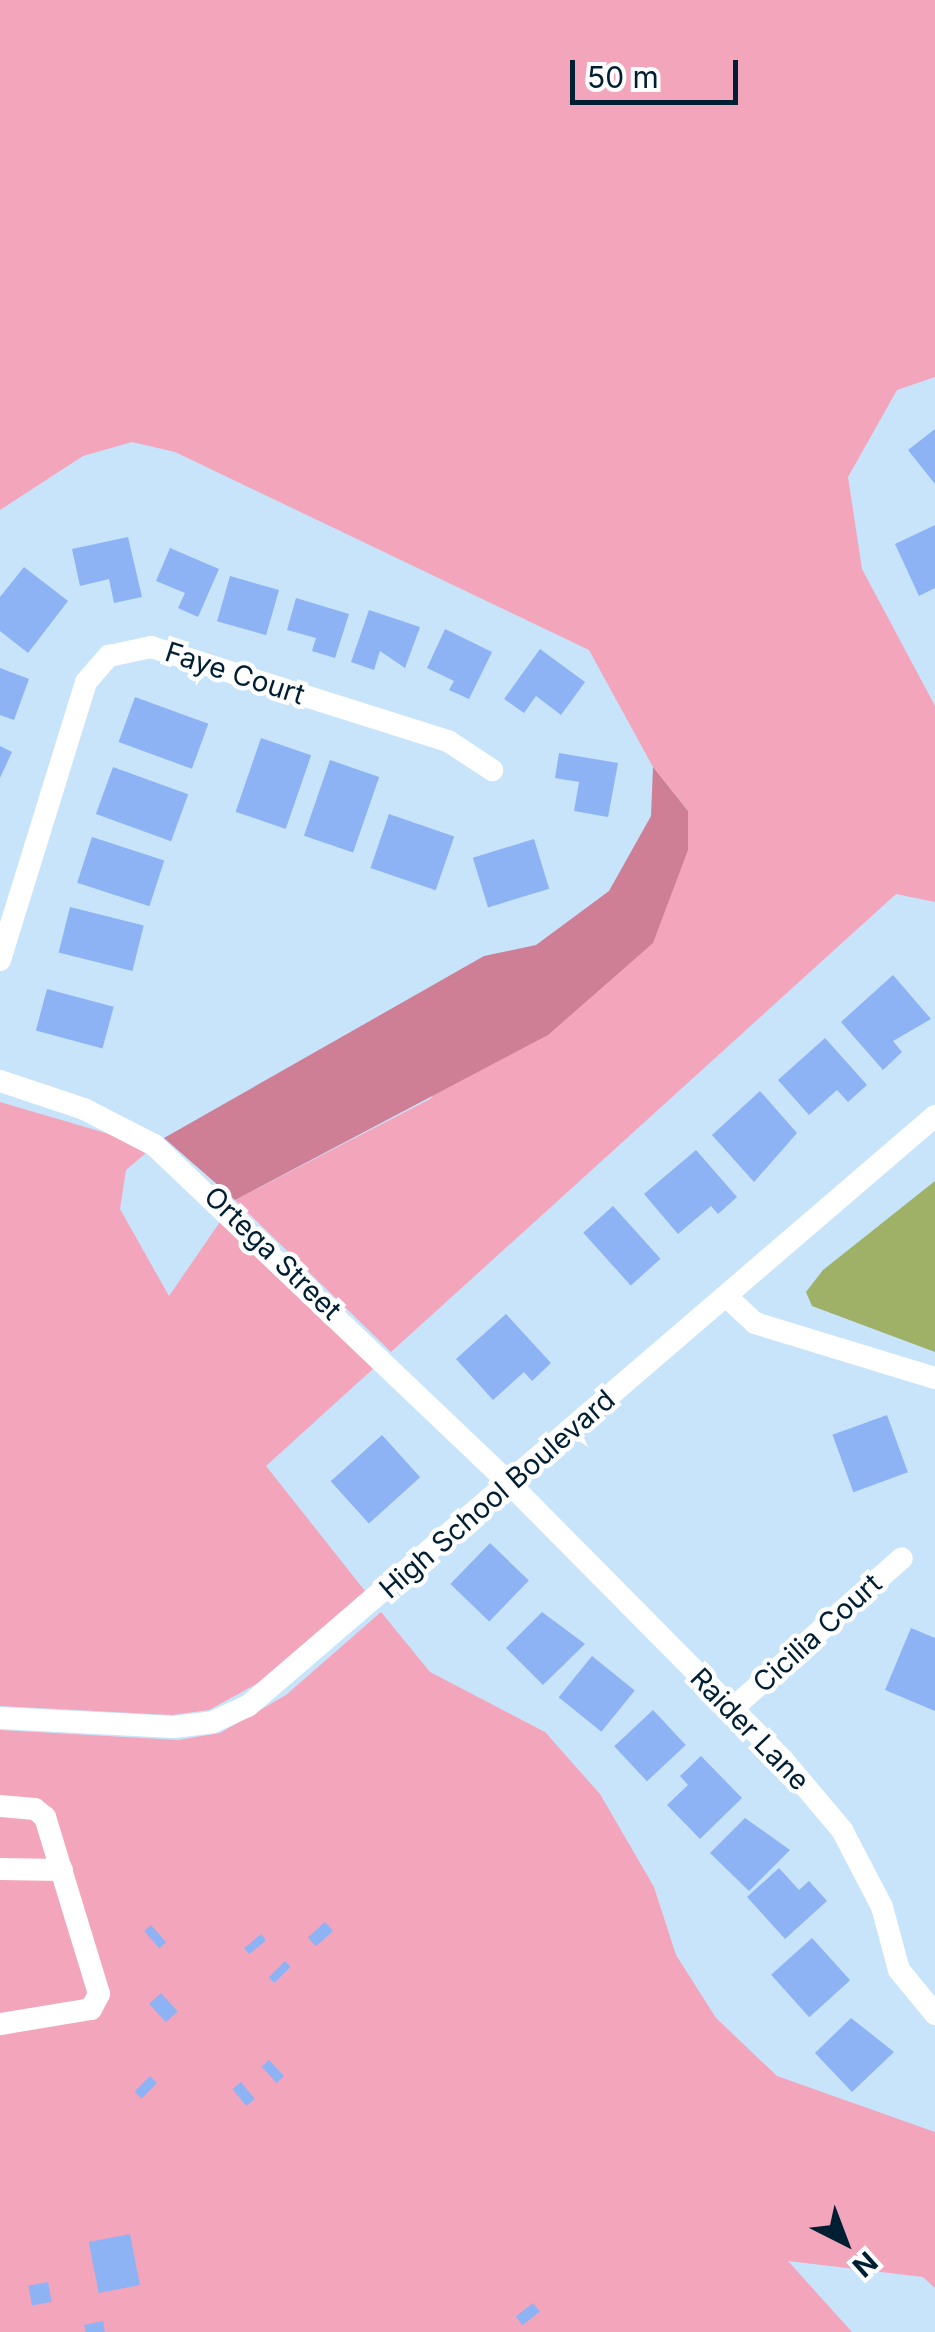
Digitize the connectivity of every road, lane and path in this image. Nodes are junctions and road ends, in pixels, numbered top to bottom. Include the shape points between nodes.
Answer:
1 (492, 770) dead end
2 (0, 960) edge
3 (0, 1081) edge
4 (935, 1116) edge
5 (726, 1296) junction
6 (935, 1378) edge
7 (508, 1482) junction
8 (902, 1558) dead end
9 (732, 1709) junction
10 (0, 1718) edge
11 (0, 1806) edge
12 (0, 1869) edge
13 (62, 1870) junction
14 (935, 2014) edge
15 (0, 2024) edge

1 - 2 street, Faye Court via 448,741 150,647 109,656 86,682
3 - 7 street, Ortega Street via 84,1109 154,1144
4 - 5 street, High School Boulevard
5 - 6 street via 755,1323
5 - 7 street, High School Boulevard
7 - 9 street, Raider Lane
7 - 10 street, High School Boulevard via 248,1706 174,1727
8 - 9 street, Cicilia Court
9 - 14 street, Raider Lane via 842,1830 882,1907 899,1970
11 - 13 street via 35,1809 44,1817
12 - 13 street
13 - 15 street via 99,2000 90,2009

